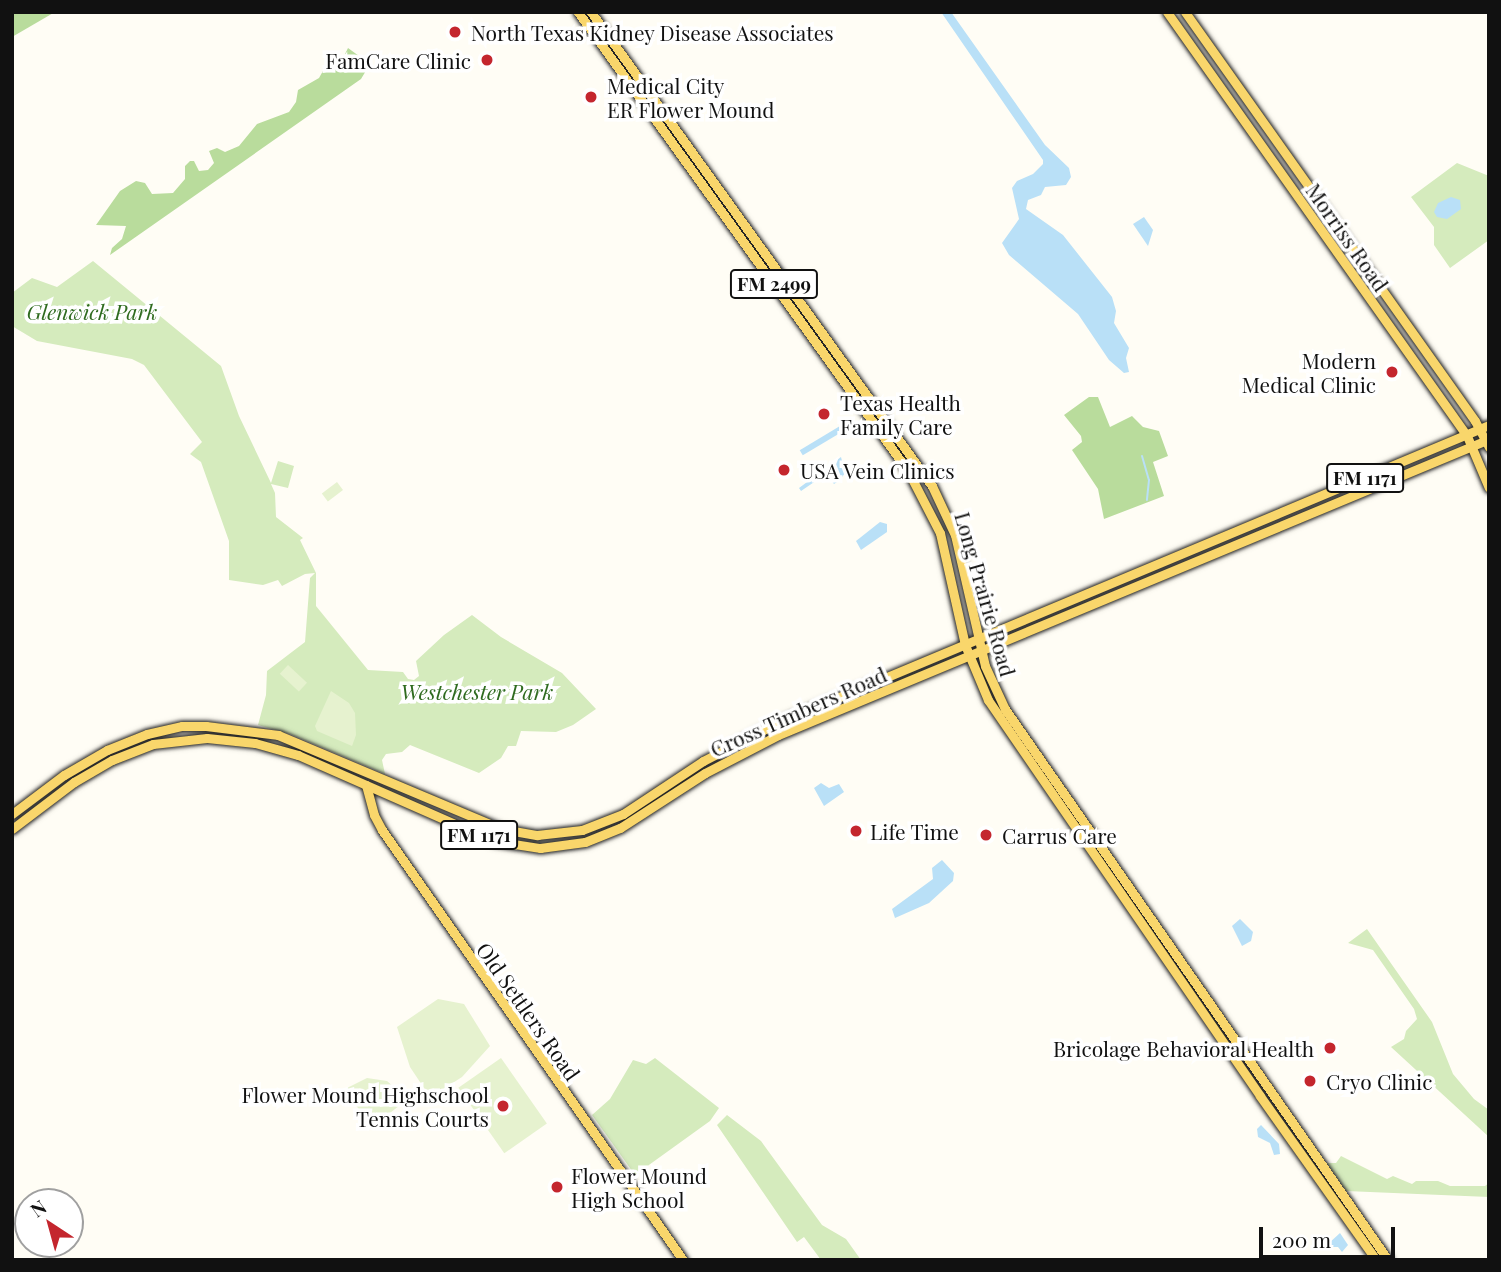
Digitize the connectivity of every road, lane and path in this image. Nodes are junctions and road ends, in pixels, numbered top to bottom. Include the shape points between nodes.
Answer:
1 (578, 12) edge
2 (591, 12) edge
3 (1167, 12) edge
4 (1185, 12) edge
5 (771, 262) junction
6 (762, 268) junction
7 (835, 351) junction
8 (826, 357) junction
9 (1484, 428) edge
10 (1467, 436) junction
11 (1488, 442) edge
12 (1472, 446) junction
13 (1489, 488) edge
14 (1263, 521) junction
15 (1270, 529) junction
16 (1255, 530) junction
17 (978, 639) junction
18 (965, 645) junction
19 (981, 651) junction
20 (969, 656) junction
21 (838, 699) junction
22 (841, 709) junction
23 (1008, 731) junction
24 (1029, 746) junction
25 (368, 773) junction
26 (366, 786) junction
27 (12, 814) edge
28 (483, 823) junction
29 (12, 829) edge
30 (479, 835) junction
31 (1146, 922) junction
32 (683, 1260) edge
33 (1376, 1260) edge
34 (1388, 1260) edge

1 - 6 main road, Long Prairie Road / FM 2499
2 - 5 main road, Long Prairie Road / FM 2499
3 - 10 main road, Morriss Road
4 - 9 main road, Morriss Road
5 - 6 main road
5 - 7 main road, Long Prairie Road / FM 2499
6 - 8 main road, Long Prairie Road / FM 2499
7 - 8 main road
7 - 17 main road, Long Prairie Road / FM 2499 via 940,500 955,534
8 - 18 main road, Long Prairie Road / FM 2499 via 908,471 934,517
9 - 10 main road, Cross Timbers Road / FM 1171
9 - 11 main road, Morriss Road
10 - 12 main road, Morriss Road
10 - 14 main road, Cross Timbers Road / FM 1171
11 - 12 main road, Cross Timbers Road / FM 1171
12 - 13 main road, Morriss Road
12 - 15 main road, Cross Timbers Road / FM 1171
14 - 15 main road
14 - 16 main road, Cross Timbers Road / FM 1171
15 - 16 main road, Cross Timbers Road / FM 1171
16 - 17 main road, Cross Timbers Road / FM 1171
16 - 19 main road, Cross Timbers Road / FM 1171
17 - 18 main road, Cross Timbers Road / FM 1171
17 - 19 main road, Long Prairie Road / FM 2499
18 - 20 main road, Long Prairie Road / FM 2499
18 - 21 main road, Cross Timbers Road / FM 1171
19 - 20 main road, Cross Timbers Road / FM 1171
19 - 24 main road, Long Prairie Road / FM 2499 via 995,690
20 - 22 main road, Cross Timbers Road / FM 1171
20 - 23 main road, Long Prairie Road / FM 2499
21 - 22 main road
21 - 28 main road, Cross Timbers Road / FM 1171 via 721,751 598,826 537,835
22 - 30 main road, Cross Timbers Road / FM 1171 via 741,753 600,838 540,848 507,845
23 - 24 main road
23 - 31 main road, Long Prairie Road / FM 2499
24 - 31 main road, Long Prairie Road / FM 2499
25 - 26 main road, Old Settlers Road
25 - 27 main road, Cross Timbers Road / FM 1171 via 278,735 231,727 182,726 147,733 107,750
25 - 28 main road, Cross Timbers Road / FM 1171
26 - 29 main road, Cross Timbers Road / FM 1171 via 277,747 185,739 153,744 112,760
26 - 30 main road, Cross Timbers Road / FM 1171
26 - 32 main road, Old Settlers Road via 382,830
28 - 30 main road
31 - 33 main road, Long Prairie Road / FM 2499
31 - 34 main road, Long Prairie Road / FM 2499

